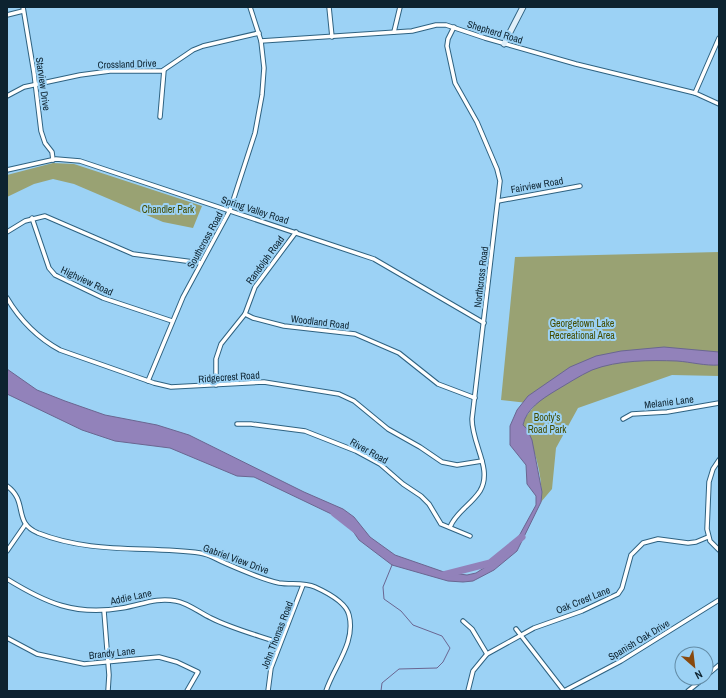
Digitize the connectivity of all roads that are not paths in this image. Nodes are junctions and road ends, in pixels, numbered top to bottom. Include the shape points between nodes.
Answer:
1 (250, 7) edge
2 (329, 7) edge
3 (400, 7) edge
4 (523, 7) edge
5 (23, 9) edge
6 (7, 15) edge
7 (454, 27) junction
8 (394, 32) junction
9 (259, 33) junction
10 (332, 37) junction
11 (719, 38) edge
12 (261, 41) junction
13 (504, 44) junction
14 (164, 70) junction
15 (36, 84) junction
16 (695, 93) junction
17 (7, 96) edge
18 (719, 104) edge
19 (160, 117) dead end
20 (53, 160) junction
21 (7, 170) edge
22 (580, 186) dead end
23 (498, 201) junction
24 (230, 210) junction
25 (32, 218) junction
26 (7, 232) edge
27 (296, 232) junction
28 (201, 263) junction
29 (7, 298) edge
30 (245, 314) junction
31 (172, 321) junction
32 (484, 323) junction
33 (148, 381) junction
34 (216, 385) junction
35 (475, 398) junction
36 (719, 403) edge
37 (623, 419) dead end
38 (237, 424) dead end
39 (719, 460) edge
40 (482, 461) junction
41 (7, 486) edge
42 (25, 525) junction
43 (450, 528) junction
44 (470, 536) dead end
45 (708, 537) junction
46 (719, 550) edge
47 (7, 551) edge
48 (7, 579) edge
49 (303, 584) junction
50 (719, 600) edge
51 (104, 611) junction
52 (463, 621) dead end
53 (516, 629) dead end
54 (520, 635) junction
55 (7, 638) edge
56 (280, 643) junction
57 (487, 654) junction
58 (109, 662) junction
59 (108, 691) edge
60 (187, 691) edge
61 (268, 691) edge
62 (326, 691) edge
63 (468, 691) edge
64 (564, 691) edge

1 - 9 street, Southcross Road
2 - 10 street
3 - 8 street
4 - 13 street
5 - 6 street
5 - 15 street, Starview Drive
7 - 8 street, Shepherd Road via 441,24 418,30
7 - 13 street, Shepherd Road
7 - 23 street, Northcross Road via 447,44 453,77 497,168 500,181
8 - 10 street, Shepherd Road
9 - 12 street, Southcross Road
9 - 14 street, Crossland Drive via 203,46
10 - 12 street, Shepherd Road
11 - 16 street
12 - 24 street, Southcross Road via 263,82 258,117 247,161
13 - 16 street, Shepherd Road
14 - 15 street, Crossland Drive via 110,71
14 - 19 street
15 - 17 street, Crossland Drive via 19,88
15 - 20 street, Starview Drive via 41,130 45,144 52,152
16 - 18 street, Shepherd Road
20 - 21 street, Spring Valley Road
20 - 24 street, Spring Valley Road via 80,161
22 - 23 street, Fairview Road
23 - 32 street, Northcross Road
24 - 27 street, Spring Valley Road
24 - 28 street, Southcross Road
25 - 26 street
25 - 28 street via 50,217 133,254
25 - 31 street, Highview Road via 49,268 55,276 103,298
27 - 30 street, Randolph Road via 255,287
27 - 32 street, Spring Valley Road via 374,259
28 - 31 street, Southcross Road
29 - 33 street, Ridgecrest Road via 29,327 48,343 60,350
30 - 34 street, Randolph Road via 217,352
30 - 35 street, Woodland Road via 278,325 354,334 399,353 438,384
31 - 33 street, Southcross Road
32 - 35 street, Northcross Road
33 - 34 street, Ridgecrest Road via 176,387
34 - 40 street, Ridgecrest Road via 264,382 339,394 351,399 388,429 442,462 456,465
35 - 40 street, Northcross Road via 472,427
36 - 37 street, Melanie Lane via 668,412 632,414
38 - 43 street, River Road via 305,431 356,452 380,464 421,496 441,524
39 - 45 street via 709,482
40 - 43 street, Northcross Road via 486,474 480,491 457,516
41 - 42 street via 20,500
42 - 47 street
42 - 49 street, Gabriel View Drive via 39,533 93,548 201,553 278,582
43 - 44 street, River Road
45 - 46 street
45 - 54 street, Oak Crest Lane via 688,543 658,539 643,543 631,555 618,594
48 - 51 street, Addie Lane via 51,603 80,610
49 - 56 street, John Thomas Road
49 - 62 street, Gabriel View Drive via 326,593 345,607 349,614 346,650
50 - 64 street, Spanish Oak Drive via 621,661
51 - 56 street, Addie Lane via 154,600 177,601 211,618
51 - 58 street
52 - 57 street via 472,629
53 - 54 street
54 - 57 street, Oak Crest Lane
54 - 64 street
55 - 58 street, Brandy Lane via 37,654 84,664
56 - 61 street, John Thomas Road via 271,668
57 - 63 street, Oak Crest Lane via 473,670
58 - 59 street
58 - 60 street, Brandy Lane via 167,658 198,672

